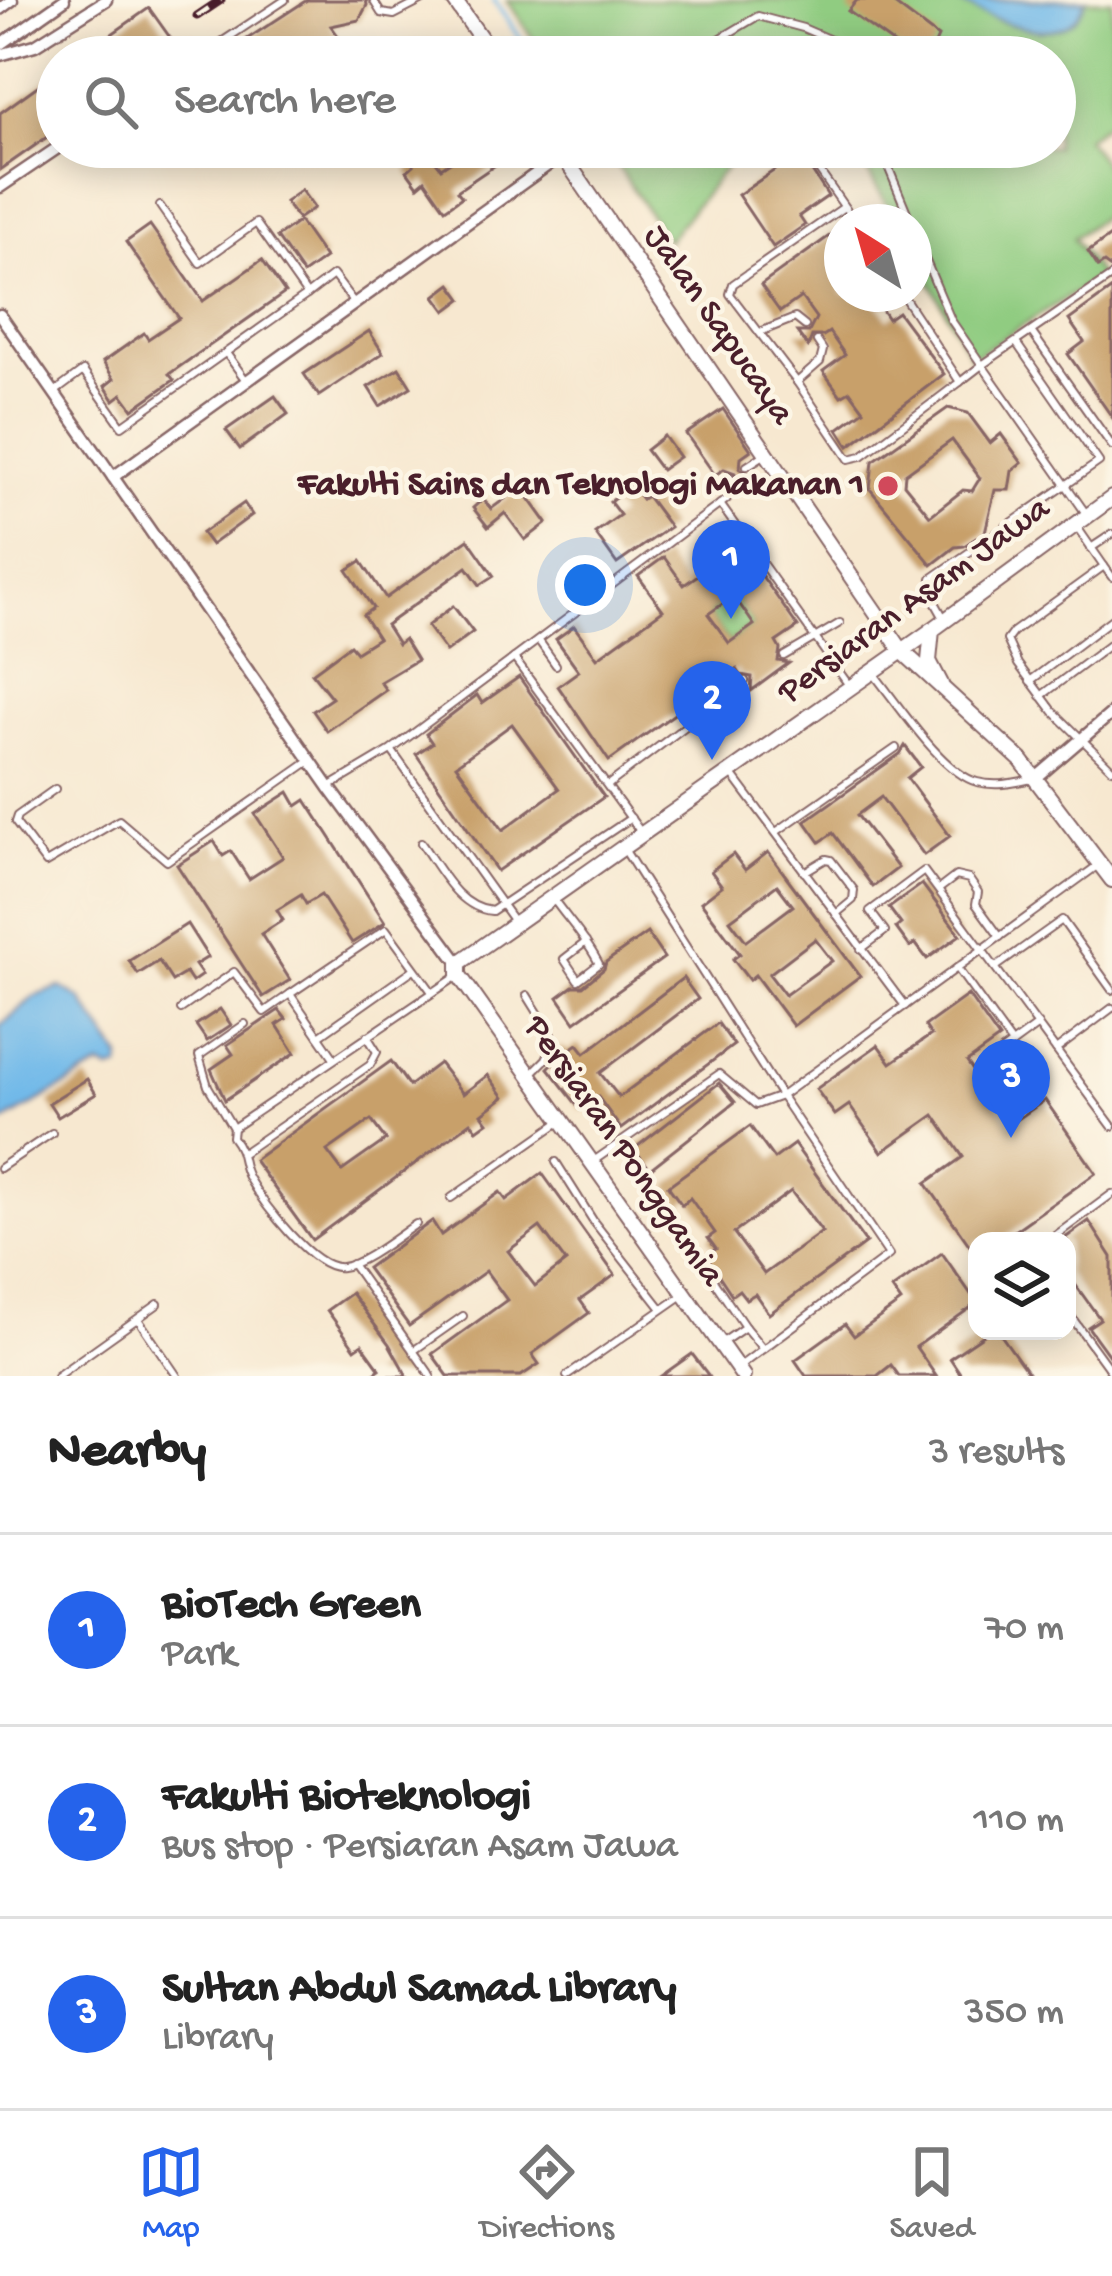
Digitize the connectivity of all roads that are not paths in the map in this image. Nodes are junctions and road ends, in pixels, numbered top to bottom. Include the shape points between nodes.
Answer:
1 (12, 0) edge
2 (64, 0) edge
3 (106, 0) edge
4 (285, 0) edge
5 (373, 0) edge
6 (423, 0) edge
7 (454, 0) edge
8 (413, 3) edge
9 (0, 9) edge
10 (48, 36) edge
11 (231, 36) edge
12 (479, 36) edge
13 (724, 36) edge
14 (822, 36) edge
15 (36, 44) edge
16 (0, 45) edge
17 (0, 55) edge
18 (36, 163) edge
19 (539, 168) edge
20 (575, 168) edge
21 (817, 168) edge
22 (888, 168) edge
23 (0, 187) edge
24 (842, 204) edge
25 (903, 204) edge
26 (160, 206) dead end
27 (824, 221) edge
28 (932, 275) edge
29 (1112, 276) edge
30 (307, 296) junction
31 (355, 304) junction
32 (914, 312) edge
33 (0, 315) edge
34 (806, 326) dead end
35 (760, 332) junction
36 (1032, 333) junction
37 (817, 341) dead end
38 (1017, 344) junction
39 (226, 353) junction
40 (982, 364) junction
41 (246, 382) junction
42 (797, 382) junction
43 (960, 382) junction
44 (54, 392) junction
45 (1112, 450) edge
46 (767, 452) junction
47 (1099, 462) junction
48 (747, 466) dead end
49 (112, 477) junction
50 (730, 478) dead end
51 (1066, 487) junction
52 (1112, 497) edge
53 (720, 504) junction
54 (1081, 520) junction
55 (1112, 534) edge
56 (1091, 548) junction
57 (1104, 566) junction
58 (1112, 577) edge
59 (1112, 619) edge
60 (840, 623) dead end
61 (939, 625) junction
62 (814, 638) junction
63 (539, 640) junction
64 (1112, 643) edge
65 (902, 651) junction
66 (784, 656) dead end
67 (514, 658) junction
68 (556, 665) dead end
69 (872, 672) junction
70 (1030, 680) junction
71 (745, 682) dead end
72 (940, 684) junction
73 (850, 687) junction
74 (1041, 695) junction
75 (1112, 712) edge
76 (1082, 738) junction
77 (896, 748) dead end
78 (391, 750) junction
79 (311, 760) junction
80 (1112, 769) edge
81 (730, 772) junction
82 (1036, 778) junction
83 (608, 785) junction
84 (329, 787) junction
85 (55, 789) dead end
86 (631, 818) junction
87 (775, 833) junction
88 (643, 834) junction
89 (421, 843) dead end
90 (623, 847) junction
91 (1100, 864) junction
92 (804, 872) junction
93 (1112, 880) edge
94 (938, 890) junction
95 (552, 897) junction
96 (503, 906) junction
97 (836, 914) junction
98 (515, 923) junction
99 (1000, 937) junction
100 (586, 942) junction
101 (861, 949) junction
102 (983, 949) junction
103 (414, 968) junction
104 (957, 968) junction
105 (996, 968) junction
106 (459, 969) junction
107 (1112, 990) edge
108 (432, 992) junction
109 (290, 994) junction
110 (527, 995) dead end
111 (905, 1006) junction
112 (1112, 1008) edge
113 (182, 1009) dead end
114 (245, 1024) dead end
115 (1038, 1025) junction
116 (319, 1036) junction
117 (367, 1036) junction
118 (1012, 1045) junction
119 (1056, 1050) junction
120 (334, 1058) junction
121 (985, 1064) dead end
122 (531, 1074) junction
123 (781, 1096) junction
124 (564, 1119) junction
125 (1112, 1126) edge
126 (232, 1128) junction
127 (52, 1133) dead end
128 (244, 1152) junction
129 (593, 1161) junction
130 (556, 1162) dead end
131 (0, 1168) edge
132 (1112, 1194) edge
133 (451, 1198) dead end
134 (659, 1200) dead end
135 (416, 1224) dead end
136 (1060, 1232) edge
137 (352, 1264) junction
138 (686, 1293) junction
139 (158, 1304) dead end
140 (662, 1310) junction
141 (463, 1316) dead end
142 (138, 1318) junction
143 (1076, 1323) edge
144 (745, 1327) junction
145 (721, 1345) junction
146 (763, 1349) junction
147 (413, 1351) junction
148 (740, 1372) edge
149 (1112, 1373) edge
150 (57, 1376) edge
151 (177, 1376) edge
152 (430, 1376) edge
153 (567, 1376) edge

1 - 9 street
2 - 16 street
3 - 10 street
4 - 11 lane
5 - 8 lane via 394,15
6 - 8 lane
7 - 12 street
13 - 14 lane via 758,16
15 - 17 street
18 - 23 street
19 - 31 street, Jalan Sapucaya
20 - 46 street, Jalan Sapucaya
21 - 24 lane
22 - 25 lane
26 - 30 lane via 200,263 256,223
27 - 35 lane via 734,284 730,293
28 - 40 lane
29 - 36 lane
30 - 31 lane via 333,275
30 - 39 lane
31 - 41 street, Jalan Sapucaya
32 - 43 lane
33 - 44 street
34 - 35 lane via 795,318
35 - 42 lane
36 - 38 lane
36 - 45 lane
37 - 42 lane via 820,362
38 - 40 lane
38 - 47 lane
39 - 41 lane
39 - 44 lane via 122,426 83,371
40 - 43 lane
40 - 51 lane
41 - 49 street, Jalan Sapucaya
42 - 43 lane via 849,459
44 - 49 street
45 - 47 lane
46 - 48 lane
46 - 65 street, Jalan Sapucaya
47 - 51 lane
49 - 79 street
50 - 53 lane
51 - 54 lane
51 - 61 lane via 932,578
52 - 54 street, Persiaran Asam Jawa
53 - 62 lane
53 - 63 lane
54 - 56 lane
54 - 61 street, Persiaran Asam Jawa
55 - 56 lane
56 - 57 lane
57 - 58 lane
57 - 70 lane via 1008,637
59 - 70 lane
60 - 62 lane
61 - 65 street, Persiaran Asam Jawa
61 - 72 street via 928,661
62 - 66 lane
62 - 73 lane
63 - 67 lane
63 - 68 lane
64 - 74 lane
65 - 69 street, Persiaran Asam Jawa
65 - 72 street, Jalan Sapucaya
67 - 78 lane
67 - 83 lane
69 - 73 street, Persiaran Asam Jawa
69 - 82 lane via 967,778 999,786
70 - 74 lane
71 - 83 lane
72 - 82 street, Jalan Sapucaya
73 - 81 street, Persiaran Asam Jawa
74 - 76 lane
75 - 76 street
76 - 80 lane
76 - 82 street
77 - 87 lane
78 - 84 lane
78 - 96 lane
79 - 84 street
79 - 85 lane via 167,862 118,820 46,863 15,822
81 - 87 lane
81 - 88 street, Persiaran Asam Jawa
82 - 91 street, Jalan Sapucaya
83 - 86 lane
84 - 106 street
86 - 88 lane
86 - 96 lane
87 - 92 lane
88 - 90 street, Persiaran Asam Jawa
89 - 96 lane via 465,903
90 - 95 street, Persiaran Asam Jawa
90 - 123 lane
91 - 93 street, Jalan Sapucaya
91 - 99 lane
92 - 97 lane
92 - 97 lane via 826,859 843,875 853,900
94 - 99 lane via 956,877 969,879
94 - 101 lane via 924,871 870,910 885,931
94 - 102 lane
95 - 98 street, Persiaran Asam Jawa
95 - 100 lane
96 - 98 lane
97 - 101 lane
98 - 106 street, Persiaran Asam Jawa
99 - 102 lane
100 - 100 lane via 599,964 578,980 564,959
101 - 111 lane
102 - 104 lane
102 - 105 lane
103 - 108 lane
103 - 109 lane via 386,929
103 - 116 lane
104 - 111 lane
104 - 118 lane
105 - 107 lane via 1062,920
105 - 115 lane
106 - 108 lane
106 - 122 street, Persiaran Ponggamia
108 - 117 lane
109 - 113 lane via 264,1012 234,972
109 - 116 lane
110 - 122 lane via 555,1040
111 - 123 lane
112 - 119 lane
114 - 126 lane via 200,1056
115 - 118 lane
115 - 119 lane
116 - 120 lane
117 - 120 lane
117 - 128 lane via 377,1052 370,1066
118 - 121 lane
119 - 125 lane
120 - 126 lane
122 - 124 street, Persiaran Ponggamia
123 - 129 lane via 756,1105 719,1074
123 - 146 lane via 889,1255
124 - 129 street, Persiaran Ponggamia
124 - 133 lane
126 - 128 lane
127 - 131 lane
128 - 137 lane via 245,1173 264,1202 313,1256 340,1268
129 - 138 street, Persiaran Ponggamia
130 - 140 lane
132 - 136 lane
134 - 144 lane
135 - 137 lane
137 - 147 lane
138 - 140 lane
138 - 145 street, Persiaran Ponggamia
139 - 142 lane
140 - 153 lane
141 - 147 lane
142 - 150 lane
142 - 151 lane
143 - 149 lane
144 - 145 lane
144 - 146 lane
145 - 148 street, Persiaran Ponggamia
146 - 148 lane
147 - 152 lane

